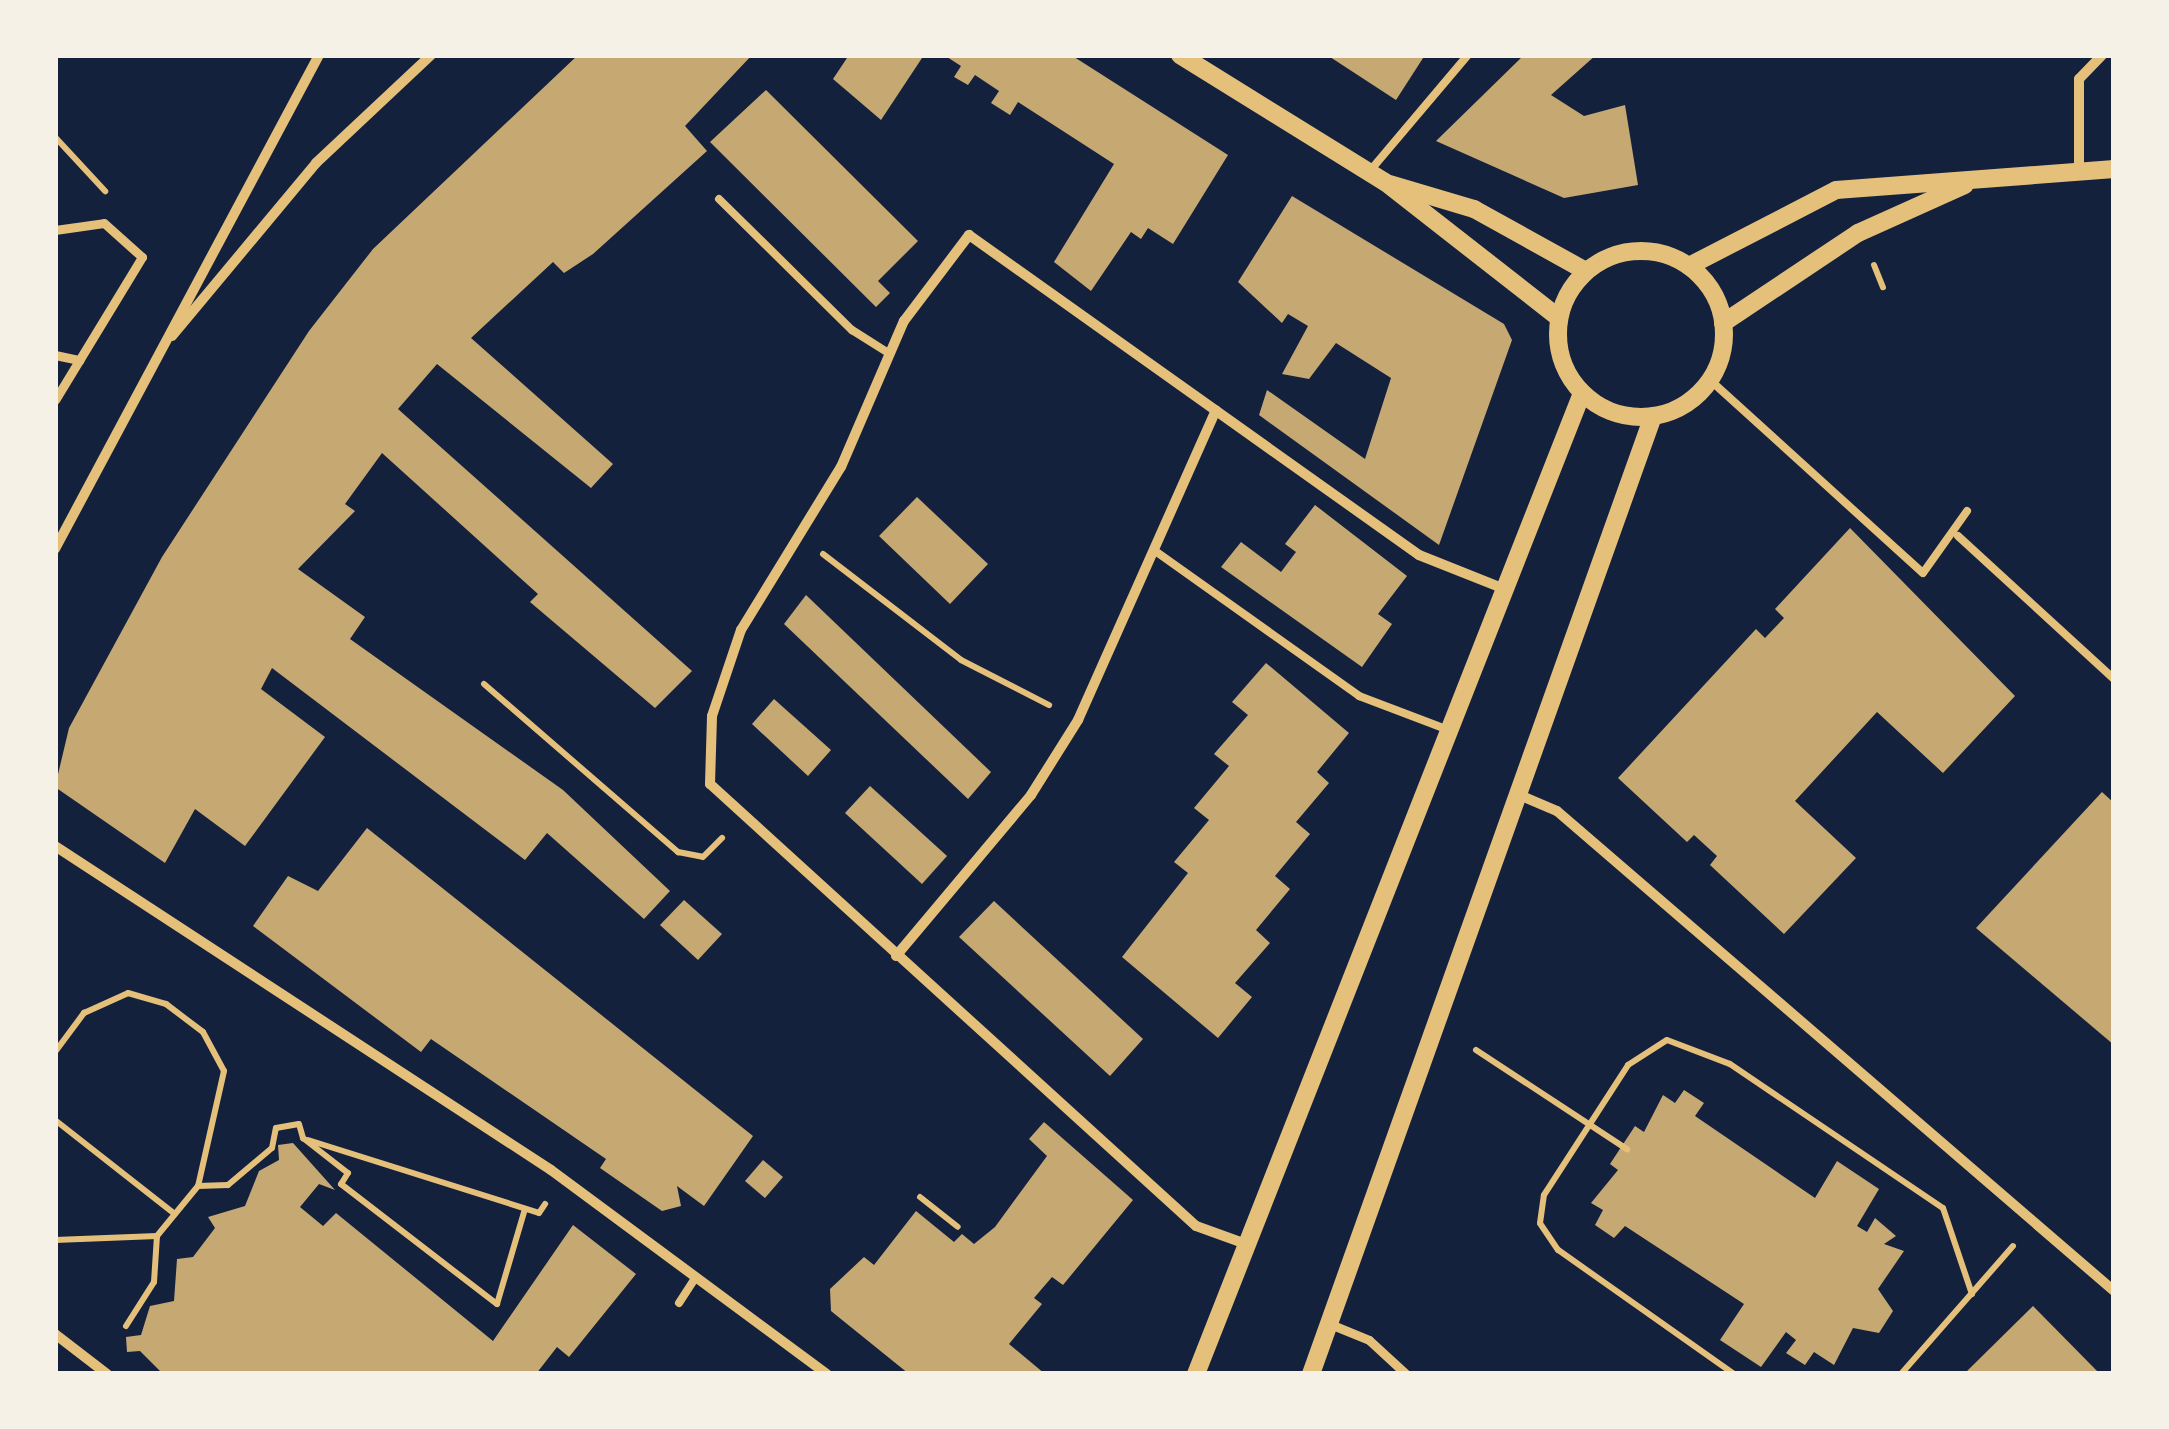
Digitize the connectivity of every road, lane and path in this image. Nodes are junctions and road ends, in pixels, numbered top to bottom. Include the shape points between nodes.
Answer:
1 (319, 55) edge
2 (430, 55) edge
3 (1180, 55) edge
4 (1468, 55) edge
5 (2102, 55) edge
6 (2114, 169) edge
7 (2079, 172) junction
8 (1377, 177) junction
9 (1970, 183) junction
10 (719, 199) dead end
11 (55, 230) edge
12 (1689, 266) junction
13 (1586, 270) junction
14 (1559, 318) junction
15 (1723, 323) junction
16 (887, 352) junction
17 (160, 353) junction
18 (55, 355) edge
19 (78, 360) junction
20 (1710, 380) junction
21 (1582, 393) junction
22 (55, 400) edge
23 (1216, 410) junction
24 (1653, 416) junction
25 (1967, 511) dead end
26 (794, 532) junction
27 (1958, 536) junction
28 (55, 549) edge
29 (1158, 553) junction
30 (1502, 588) junction
31 (2114, 679) edge
32 (484, 684) dead end
33 (1078, 720) junction
34 (1446, 729) junction
35 (1516, 794) junction
36 (745, 815) junction
37 (55, 846) edge
38 (896, 956) junction
39 (1476, 1050) dead end
40 (55, 1052) edge
41 (55, 1120) edge
42 (1588, 1123) junction
43 (302, 1138) junction
44 (1627, 1148) dead end
45 (198, 1186) junction
46 (920, 1197) dead end
47 (546, 1202) dead end
48 (525, 1209) junction
49 (175, 1214) junction
50 (2033, 1222) junction
51 (958, 1227) dead end
52 (158, 1236) junction
53 (55, 1240) edge
54 (1246, 1244) junction
55 (696, 1276) junction
56 (2114, 1292) edge
57 (1972, 1294) junction
58 (679, 1303) dead end
59 (1330, 1324) junction
60 (126, 1326) dead end
61 (55, 1334) edge
62 (107, 1374) edge
63 (827, 1374) edge
64 (1196, 1374) edge
65 (1312, 1374) edge
66 (1406, 1374) edge
67 (1734, 1374) edge
68 (1901, 1374) edge

1 - 17 street
2 - 17 street via 316,162
3 - 8 street
4 - 8 lane
5 - 7 street via 2079,79
6 - 7 street
7 - 9 street
8 - 13 street via 1474,209
8 - 14 street
9 - 12 street via 1836,190
9 - 15 street via 1858,233
10 - 16 lane via 852,330
11 - 19 street via 104,223 142,257
12 - 13 street via 1637,250
12 - 15 street
13 - 14 street
14 - 21 street via 1566,370
15 - 20 street
16 - 23 street via 969,235
16 - 26 street via 841,467
17 - 28 street
18 - 19 street
19 - 22 street
20 - 24 street
20 - 27 lane via 1923,573
21 - 24 street via 1602,408
21 - 30 street
23 - 29 street
23 - 30 street via 1419,556
24 - 35 street
25 - 27 lane
26 - 33 path via 962,660
26 - 36 street via 724,676 710,784
27 - 31 lane
29 - 33 street
29 - 34 lane via 1360,696
30 - 34 street
32 - 36 path via 678,852 703,857
33 - 38 street via 1031,795
34 - 54 street
35 - 50 street via 1557,811
35 - 59 street
36 - 38 street
37 - 55 street via 551,1170
38 - 54 street via 1196,1226
39 - 42 path
40 - 45 path via 84,1013 128,993 166,1004 203,1032 224,1071
41 - 49 path
42 - 44 path
42 - 57 path via 1639,1053 1667,1040 1696,1046 1943,1208
42 - 67 path via 1537,1210 1546,1238
43 - 45 path via 299,1124 276,1128 272,1148 228,1185
43 - 48 path
43 - 48 path via 348,1173 341,1184 496,1304
45 - 49 path
46 - 51 path
47 - 48 path via 539,1213
49 - 52 path
50 - 56 street
50 - 57 path
52 - 53 path
52 - 60 path via 154,1282
54 - 64 street
55 - 58 lane
55 - 63 street
57 - 68 path
59 - 65 street
59 - 66 street via 1369,1340
61 - 62 street

